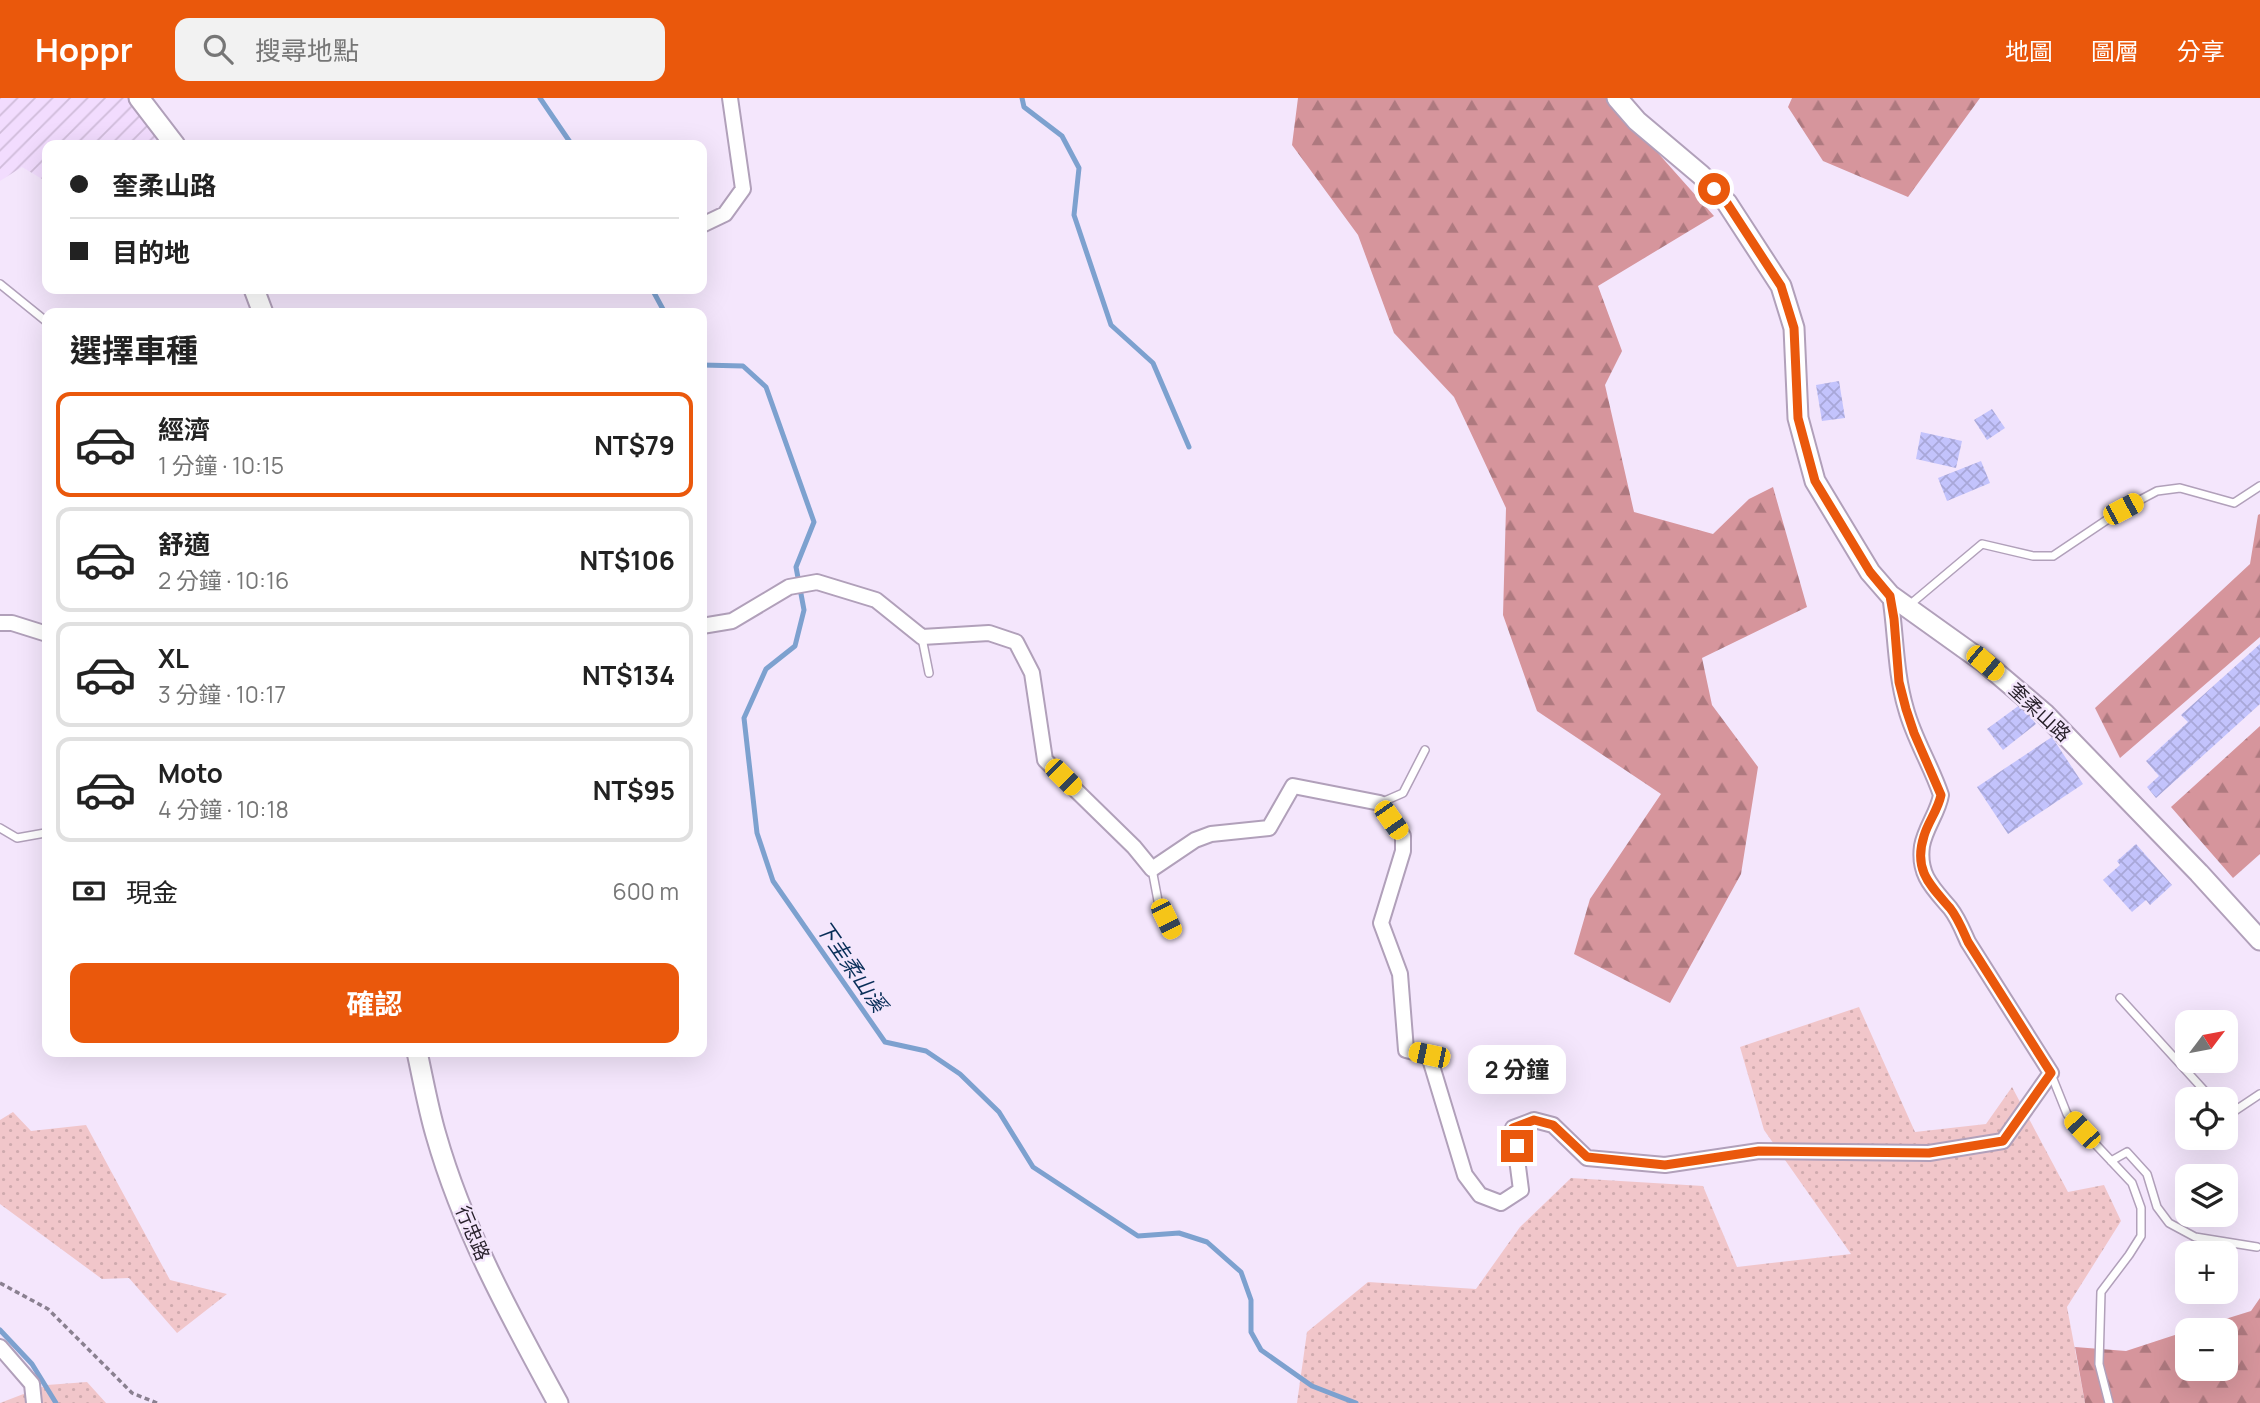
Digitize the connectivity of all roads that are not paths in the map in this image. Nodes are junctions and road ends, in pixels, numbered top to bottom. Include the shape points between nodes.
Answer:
1 (139, 98) edge
2 (730, 98) edge
3 (1617, 98) edge
4 (171, 140) edge
5 (707, 223) edge
6 (0, 284) edge
7 (42, 318) edge
8 (2260, 486) edge
9 (1890, 596) junction
10 (1906, 607) junction
11 (0, 623) edge
12 (707, 625) edge
13 (42, 632) edge
14 (922, 637) junction
15 (929, 673) dead end
16 (1424, 750) dead end
17 (1380, 803) junction
18 (0, 828) edge
19 (42, 834) edge
20 (1152, 869) junction
21 (1172, 932) dead end
22 (2260, 940) edge
23 (2120, 998) dead end
24 (417, 1057) edge
25 (2051, 1073) junction
26 (2201, 1087) edge
27 (2260, 1094) edge
28 (2238, 1109) edge
29 (2112, 1161) junction
30 (2257, 1247) dead end
31 (0, 1347) edge
32 (34, 1403) edge
33 (558, 1403) edge
34 (2109, 1403) edge

1 - 4 street
2 - 5 street via 743,189 725,214
3 - 9 street, 奎柔山路 via 1727,203 1781,286 1794,328 1798,418 1815,481 1870,572
6 - 7 lane
8 - 10 lane via 2234,503 2180,488 2157,491 2053,556 1982,544
9 - 10 street, 奎柔山路
9 - 25 street via 1899,682 1914,733 1941,795 1924,835 1922,870 1958,919
10 - 22 street, 奎柔山路 via 1985,663 2045,714
11 - 13 street via 12,622
12 - 14 street via 732,621 789,587 817,582 876,600
14 - 15 lane
14 - 20 street via 989,633 1016,642 1032,673 1045,760
16 - 17 lane via 1403,793
17 - 20 street via 1293,786 1269,828 1211,834
17 - 25 street via 1403,836 1403,851 1381,923 1400,974 1406,1051 1429,1055 1465,1175 1480,1195 1501,1203 1521,1190 1513,1128 1534,1120 1553,1125 1587,1157 1665,1165 1759,1151 1929,1153 2003,1141
18 - 19 lane via 17,838
20 - 21 lane via 1159,906
23 - 26 lane
24 - 33 street, 行忠路 via 436,1136 465,1219
25 - 29 lane via 2067,1114
27 - 28 lane
29 - 30 lane via 2127,1152 2147,1174 2157,1207 2169,1223 2195,1237
29 - 34 lane via 2132,1183 2141,1208 2141,1236 2101,1292 2099,1364
31 - 32 street via 32,1384

